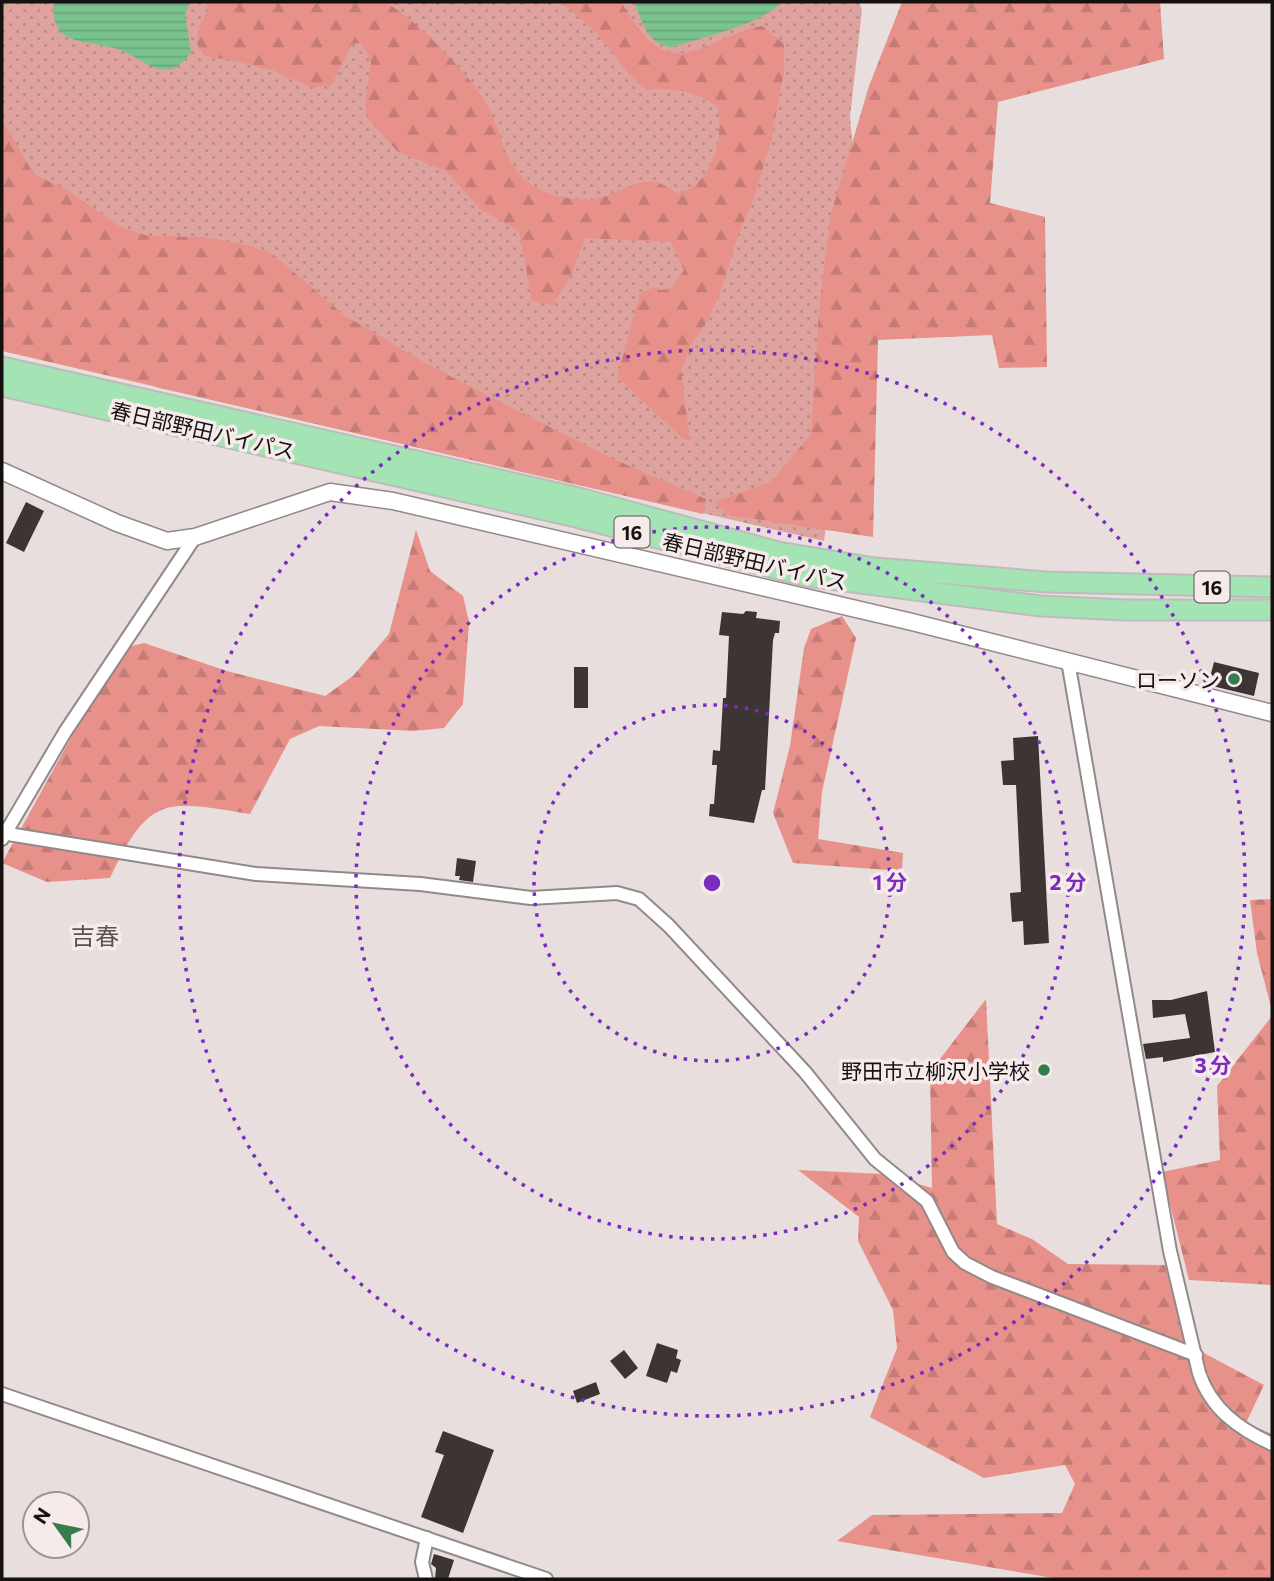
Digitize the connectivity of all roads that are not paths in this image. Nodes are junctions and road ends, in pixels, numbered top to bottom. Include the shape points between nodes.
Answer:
1 (2, 367) edge
2 (2, 386) edge
3 (2, 471) edge
4 (195, 537) junction
5 (1272, 587) edge
6 (1272, 610) edge
7 (1068, 662) junction
8 (1272, 713) edge
9 (3, 835) edge
10 (1196, 1355) junction
11 (2, 1394) edge
12 (1272, 1444) edge
13 (427, 1538) junction
14 (426, 1579) edge
15 (546, 1579) edge

1 - 5 highway, 春日部野田バイパス / 16 via 579,498 778,552 875,568 1047,582
2 - 6 highway, 春日部野田バイパス / 16 via 576,517 806,576 1041,606
3 - 4 street via 156,539
4 - 7 street via 306,498 350,493
4 - 9 street via 65,732
7 - 8 street
7 - 10 street via 1170,1251
9 - 10 street via 256,874 419,884 531,898 617,893 639,899 805,1072 875,1159 927,1201 953,1252 965,1263
10 - 12 street via 1205,1392 1226,1417
11 - 13 street
13 - 14 street via 422,1562
13 - 15 street

